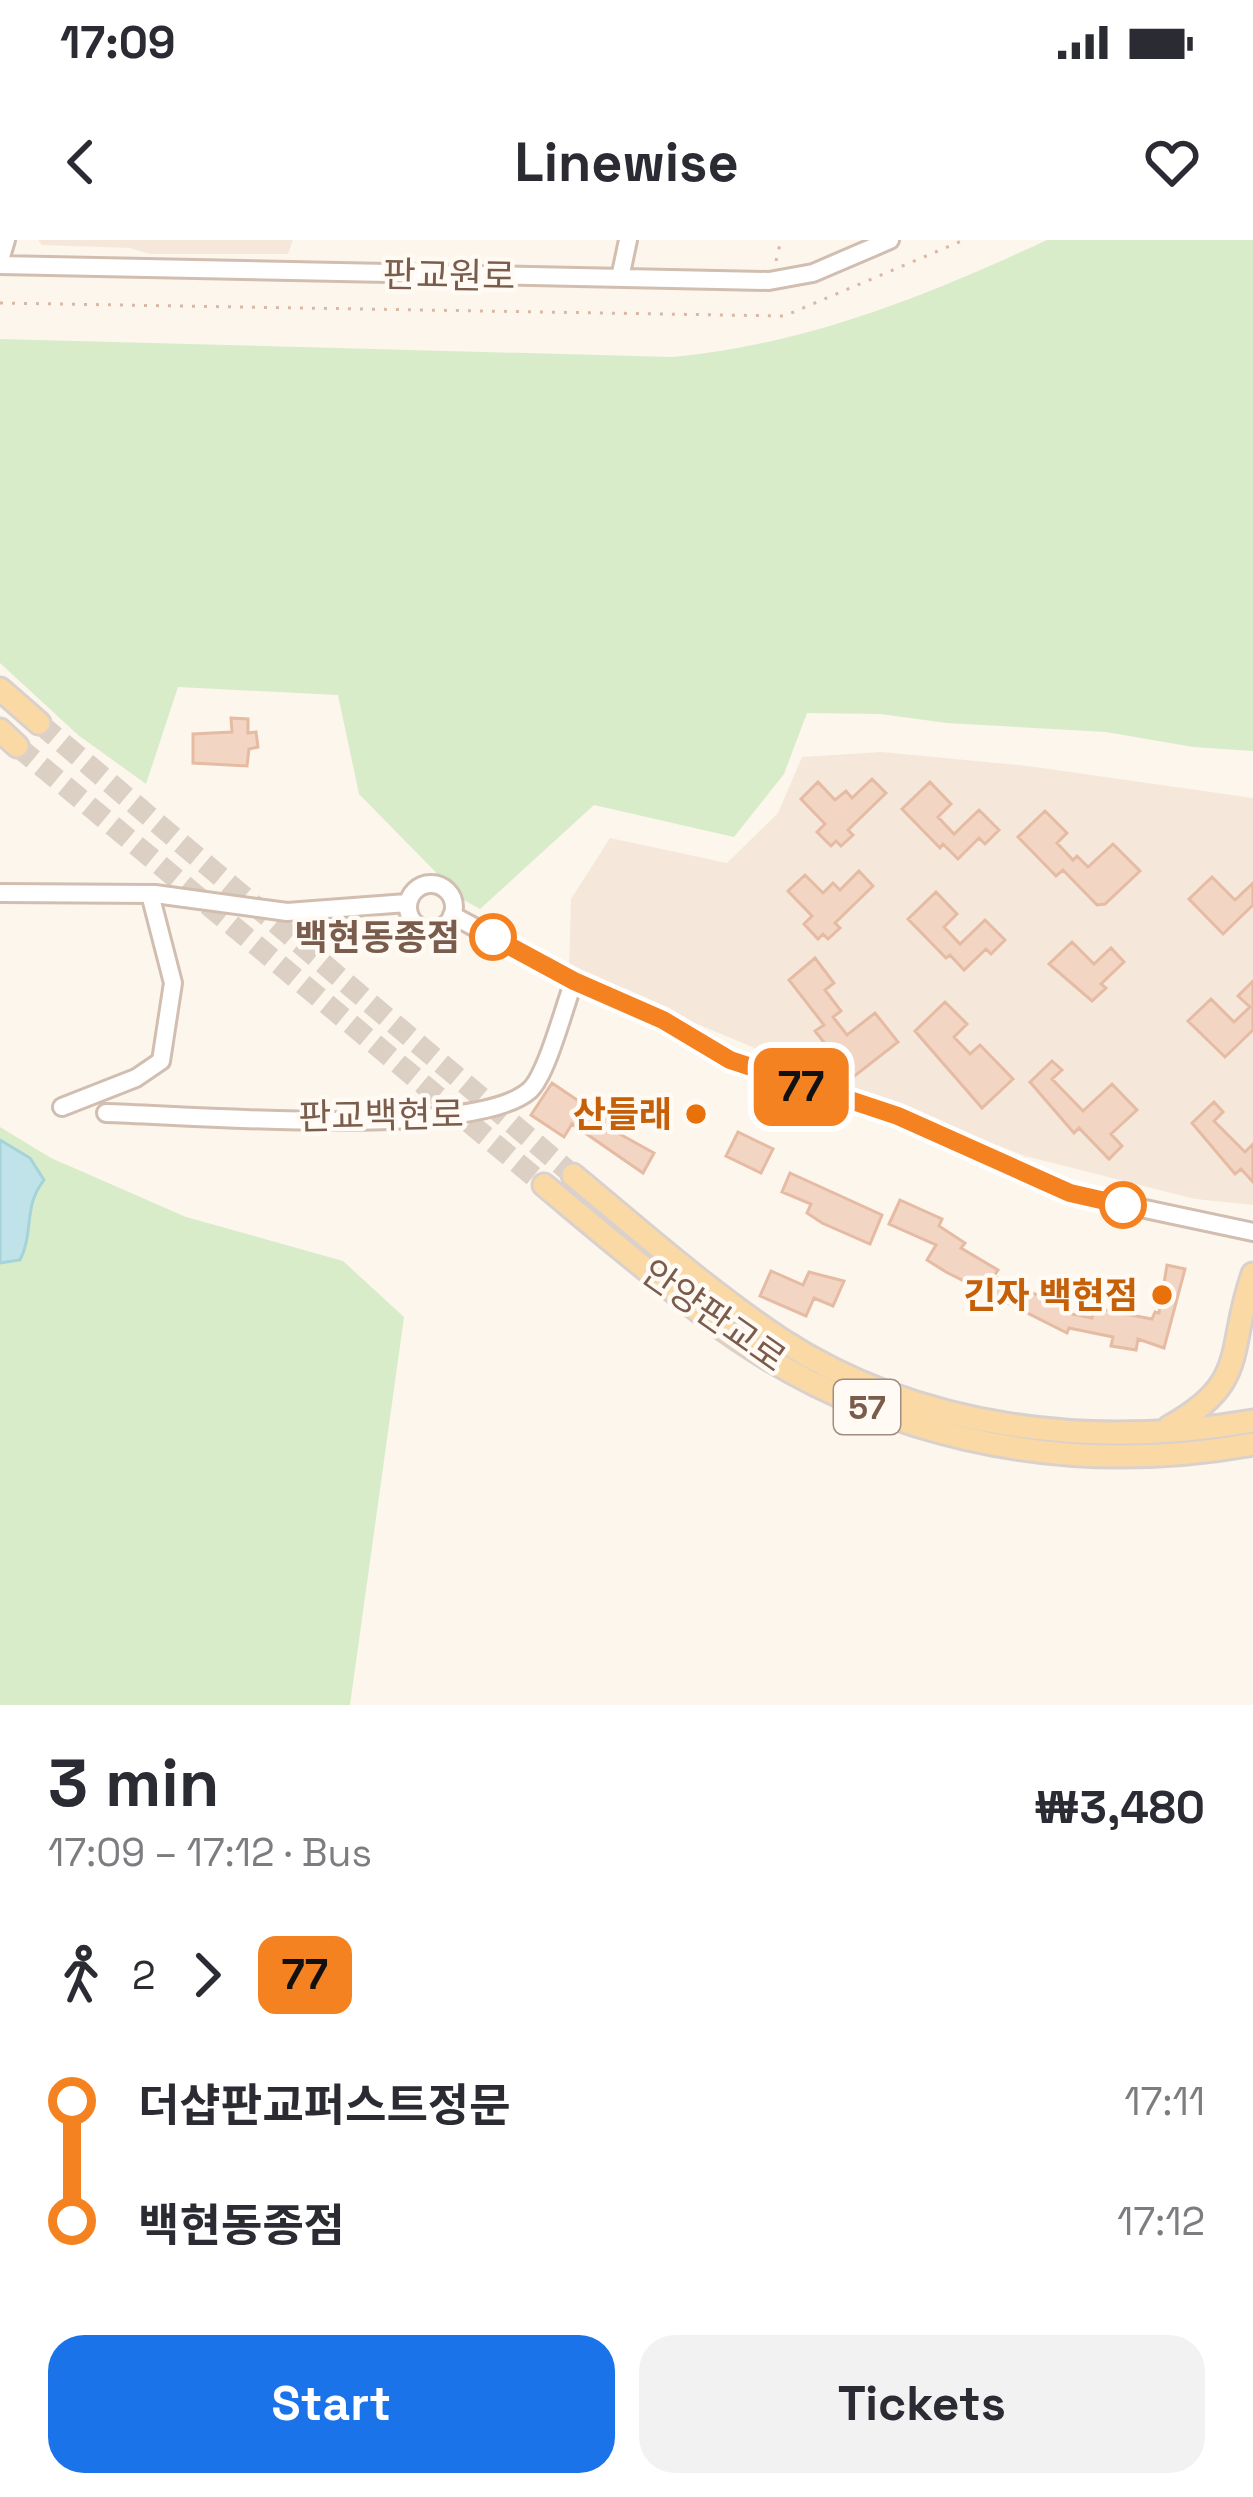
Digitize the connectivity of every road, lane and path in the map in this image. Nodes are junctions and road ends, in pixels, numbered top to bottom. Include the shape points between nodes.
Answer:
1 (6, 240) edge
2 (628, 240) edge
3 (781, 240) edge
4 (890, 240) edge
5 (964, 240) edge
6 (0, 263) edge
7 (773, 272) dead end
8 (620, 278) junction
9 (0, 303) edge
10 (0, 689) edge
11 (39, 724) tunnel mouth
12 (0, 730) edge
13 (17, 746) tunnel mouth
14 (0, 893) edge
15 (150, 894) junction
16 (407, 903) junction
17 (452, 915) junction
18 (574, 981) junction
19 (62, 1107) dead end
20 (106, 1114) dead end
21 (572, 1175) tunnel mouth
22 (544, 1186) tunnel mouth
23 (1253, 1232) edge
24 (1253, 1274) edge
25 (1253, 1421) edge
26 (1156, 1434) junction
27 (1253, 1444) edge

1 - 6 street
2 - 8 street
3 - 7 path
4 - 8 street, 판교원로 via 791,279
5 - 9 path via 784,316
6 - 8 street, 판교원로
10 - 11 main road
12 - 13 main road
14 - 15 street
15 - 16 street via 287,912
15 - 19 street via 172,983 161,1061
16 - 17 street via 424,929
16 - 17 street via 415,890 436,884 453,900
17 - 18 street
18 - 20 street, 판교백현로 via 542,1076 521,1097 485,1112 417,1120
18 - 23 street via 730,1060 898,1116 1070,1193
21 - 26 main road, 안양판교로 / 57 via 725,1300 855,1379 1017,1430
22 - 27 main road, 안양판교로 / 57 via 710,1320 770,1359 910,1426 1013,1451 1100,1459
24 - 26 main road via 1231,1372 1214,1397
25 - 26 main road, 안양판교로 / 57

